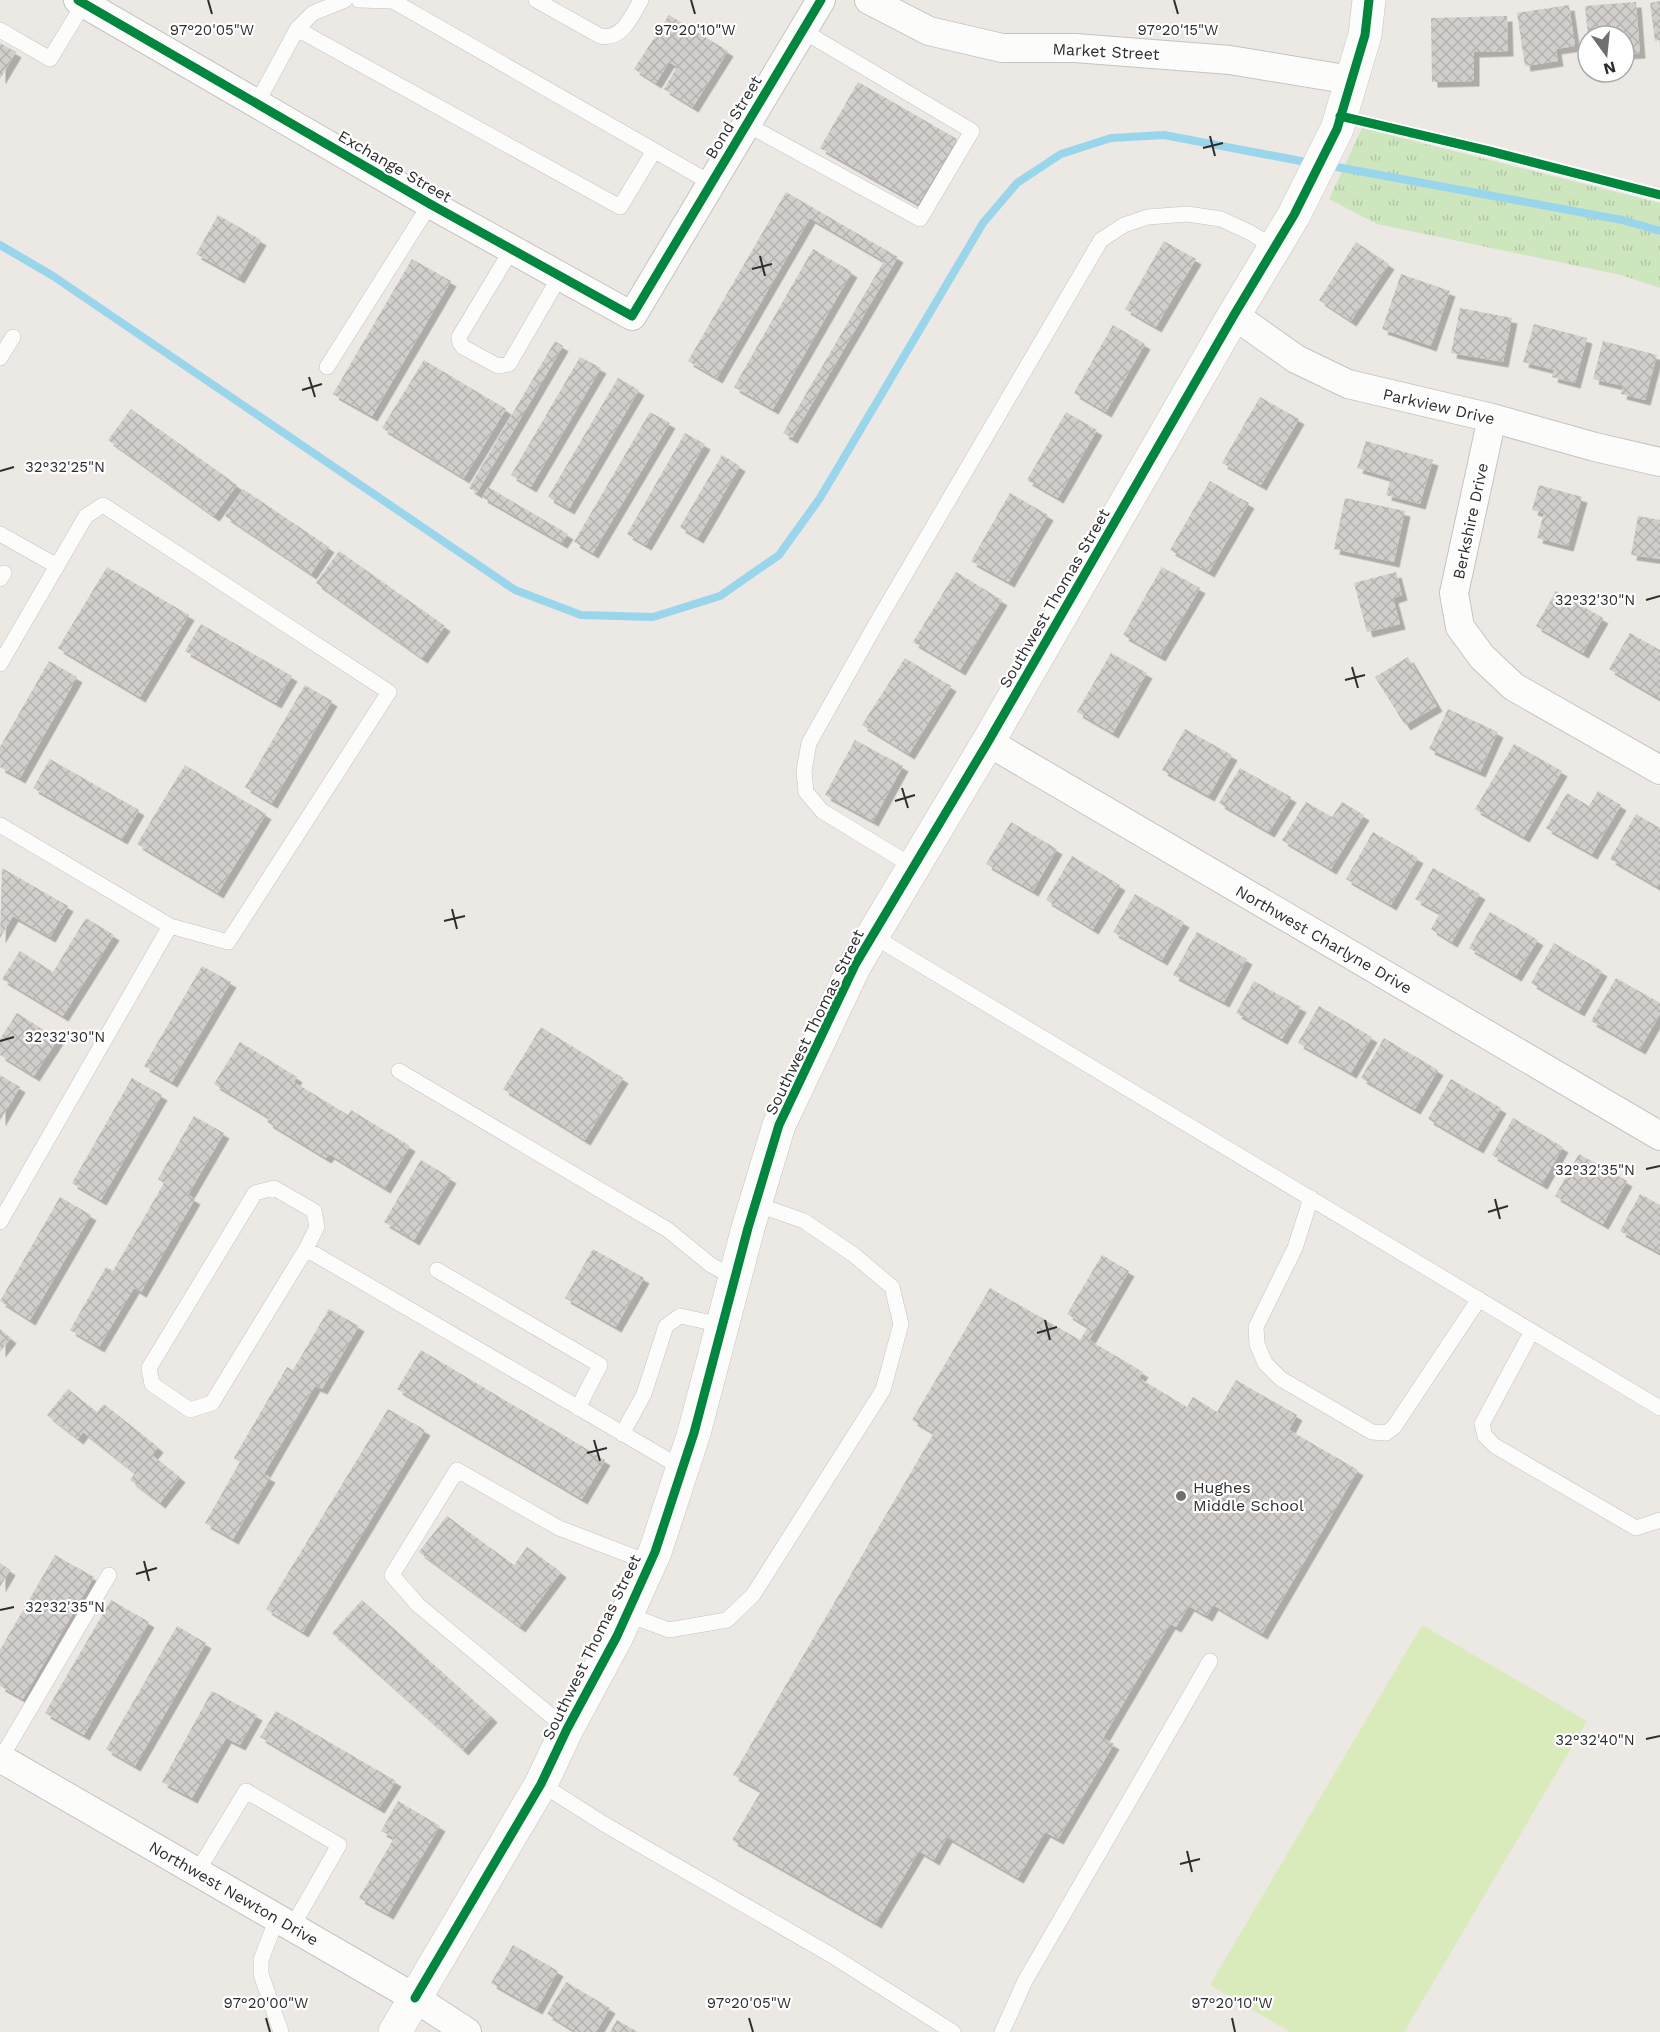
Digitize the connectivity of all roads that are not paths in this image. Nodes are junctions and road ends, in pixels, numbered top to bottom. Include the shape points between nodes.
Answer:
1 (345, 0) edge
2 (358, 0) edge
3 (536, 0) edge
4 (641, 0) edge
5 (821, 0) edge
6 (869, 0) edge
7 (1369, 0) edge
8 (81, 2) edge
9 (297, 29) junction
10 (0, 30) edge
11 (803, 31) junction
12 (1350, 80) junction
13 (257, 103) junction
14 (746, 124) junction
15 (654, 151) junction
16 (711, 183) junction
17 (430, 204) junction
18 (1275, 248) junction
19 (512, 249) junction
20 (670, 250) joint
21 (560, 276) junction
22 (1234, 315) junction
23 (13, 337) dead end
24 (0, 357) edge
25 (327, 368) dead end
26 (1492, 418) junction
27 (1660, 462) edge
28 (0, 534) edge
29 (57, 566) junction
30 (0, 664) edge
31 (988, 742) junction
32 (1660, 770) edge
33 (0, 825) edge
34 (914, 867) junction
35 (170, 926) junction
36 (873, 936) junction
37 (399, 1071) dead end
38 (1660, 1136) edge
39 (1311, 1198) junction
40 (756, 1204) junction
41 (0, 1222) edge
42 (306, 1249) junction
43 (437, 1270) dead end
44 (735, 1278) junction
45 (1479, 1299) junction
46 (722, 1325) junction
47 (1532, 1331) junction
48 (578, 1408) junction
49 (1660, 1408) edge
50 (622, 1434) junction
51 (682, 1468) junction
52 (1660, 1520) edge
53 (650, 1563) junction
54 (109, 1575) dead end
55 (626, 1614) junction
56 (1210, 1661) dead end
57 (567, 1729) junction
58 (1, 1758) edge
59 (541, 1784) junction
60 (197, 1872) junction
61 (285, 1923) junction
62 (415, 1998) junction
63 (281, 2032) edge
64 (395, 2032) edge
65 (467, 2032) edge
66 (953, 2032) edge
67 (1002, 2032) edge

1 - 9 lane via 313,13
2 - 15 lane via 393,2
3 - 4 lane via 607,37 624,28
5 - 11 street, Bond Street
6 - 12 street, Market Street via 929,32 1002,48 1075,48 1230,60
7 - 12 street, Southwest Thomas Street via 1365,35
8 - 10 lane via 50,59
8 - 13 street, Exchange Street
9 - 13 lane
9 - 15 lane via 620,207
11 - 14 street, Bond Street
11 - 14 lane via 972,131 920,219
12 - 18 street, Southwest Thomas Street via 1337,129
13 - 17 street, Exchange Street
14 - 16 street, Bond Street
15 - 16 lane
16 - 20 street, Bond Street
17 - 19 street, Exchange Street
17 - 25 lane
18 - 22 street, Southwest Thomas Street
18 - 34 lane via 1221,219 1187,214 1148,217 1124,225 1101,240 1042,338 809,743 804,771 806,792 822,811
19 - 21 street, Exchange Street
19 - 21 lane via 459,337 463,347 498,366 508,364
20 - 21 street, Exchange Street via 632,316
22 - 26 street, Parkview Drive via 1296,359 1348,384
22 - 31 street, Southwest Thomas Street
23 - 24 lane
26 - 27 street, Parkview Drive
26 - 32 street, Berkshire Drive via 1454,593 1460,627 1482,657 1514,687
28 - 29 lane
29 - 30 lane
29 - 35 lane via 86,516 103,505 389,692 228,942
31 - 34 street, Southwest Thomas Street
31 - 38 street, Northwest Charlyne Drive
33 - 35 lane
34 - 36 street, Southwest Thomas Street
35 - 41 lane
36 - 39 lane
36 - 40 street, Southwest Thomas Street via 855,964 779,1125
37 - 44 lane via 668,1230 711,1265
39 - 45 lane
39 - 45 lane via 1295,1248 1256,1328 1257,1344 1265,1363 1281,1379 1372,1432 1386,1433 1394,1427
40 - 44 street, Southwest Thomas Street
40 - 55 lane via 804,1221 892,1287 901,1324 883,1390 753,1595 727,1620 669,1630
42 - 42 lane via 316,1227 314,1211 274,1188 255,1193 149,1368 152,1384 190,1410 212,1403
42 - 48 lane
43 - 48 lane via 600,1365
44 - 46 street, Southwest Thomas Street
45 - 47 lane
46 - 50 lane via 680,1316 666,1326 644,1394
46 - 51 street, Southwest Thomas Street
47 - 49 lane
47 - 52 lane via 1482,1424 1485,1436 1495,1446 1636,1528
48 - 50 lane
50 - 51 lane
51 - 53 street, Southwest Thomas Street
53 - 55 street, Southwest Thomas Street
53 - 57 lane via 559,1528 458,1470 392,1575 418,1605
54 - 58 lane
55 - 57 street, Southwest Thomas Street
56 - 67 lane via 1025,1981
57 - 59 street, Southwest Thomas Street
58 - 60 street, Northwest Newton Drive
59 - 62 street, Southwest Thomas Street
59 - 66 lane via 831,1955
60 - 61 street, Northwest Newton Drive
60 - 61 lane via 246,1791 339,1845
61 - 62 street, Northwest Newton Drive
61 - 63 lane via 261,1960 261,1974
62 - 64 street, Southwest Thomas Street
62 - 65 street, Northwest Newton Drive

